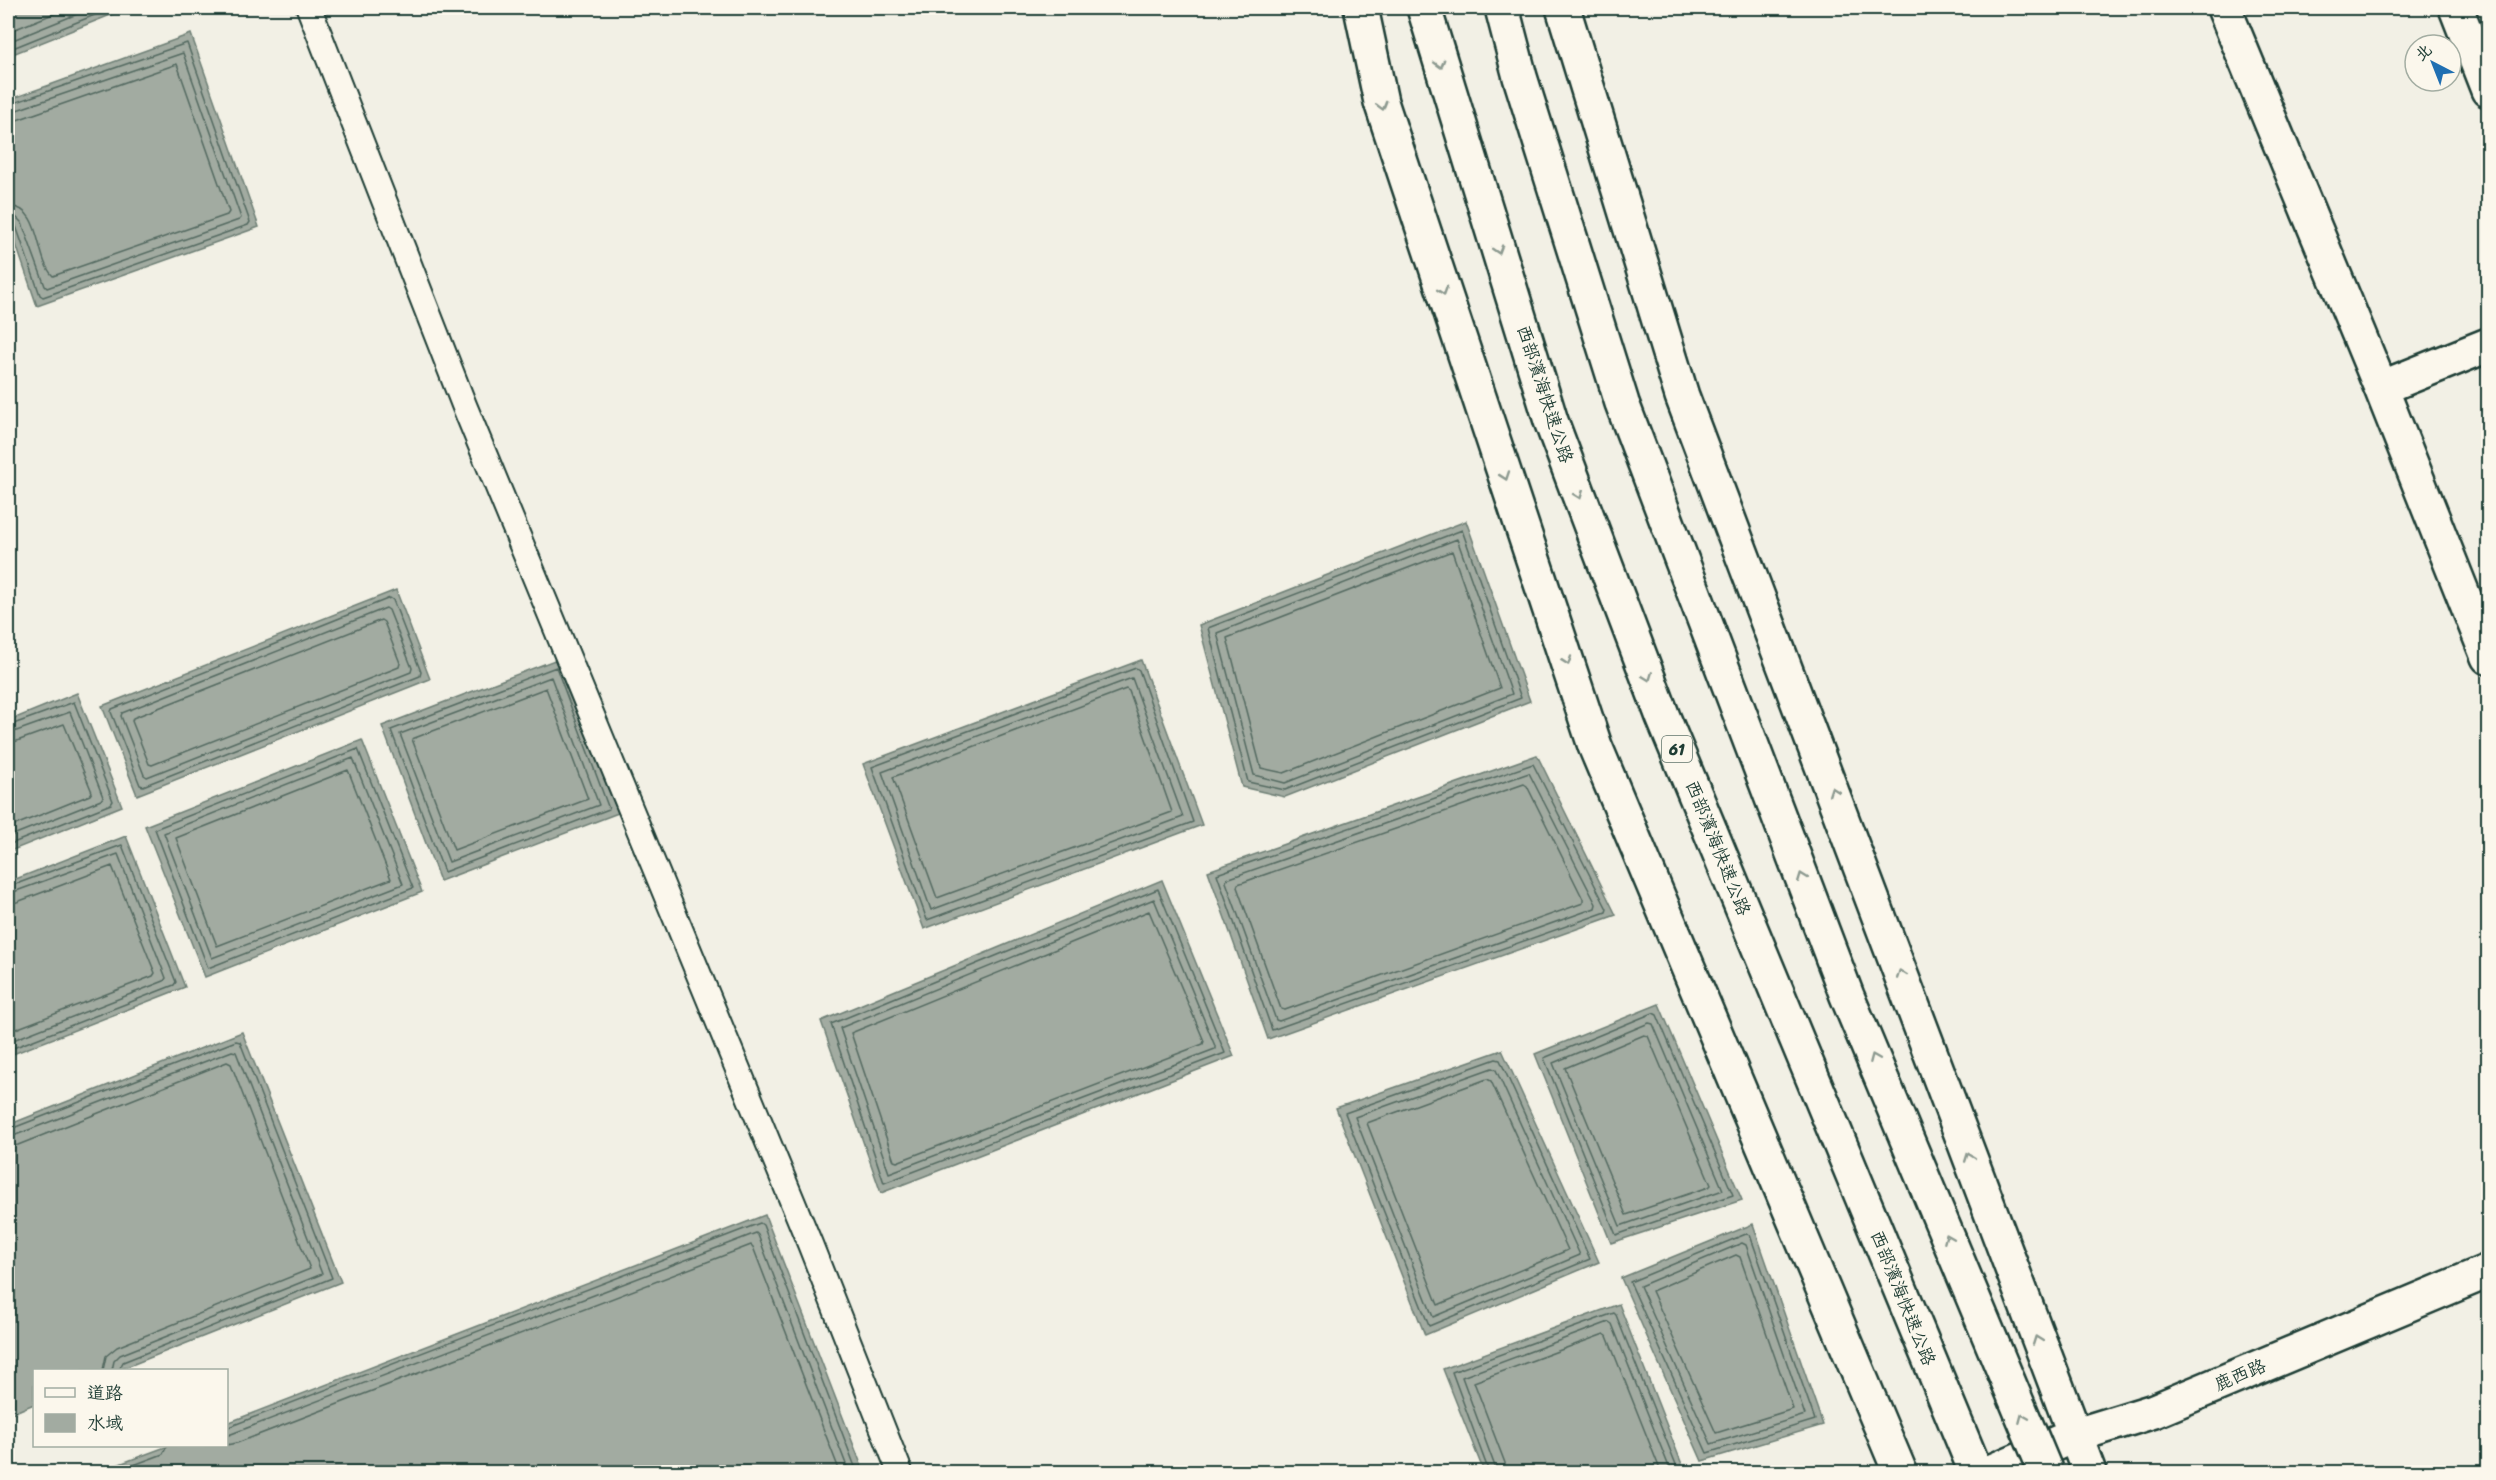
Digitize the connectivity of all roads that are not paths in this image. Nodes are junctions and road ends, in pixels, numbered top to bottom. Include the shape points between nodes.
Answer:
1 (309, 8) edge
2 (1361, 8) edge
3 (1424, 8) edge
4 (1502, 8) edge
5 (1563, 8) edge
6 (2224, 8) edge
7 (2456, 8) edge
8 (2488, 90) edge
9 (2488, 345) edge
10 (2381, 388) junction
11 (2488, 657) edge
12 (2488, 1271) edge
13 (2073, 1436) junction
14 (900, 1473) edge
15 (1900, 1473) edge
16 (1976, 1473) edge
17 (1990, 1473) edge
18 (2046, 1473) edge
19 (2089, 1473) edge

1 - 14 lane via 464,405 810,1244
2 -> 15 main road via 1381,102 1595,746
3 -> 16 main road, 西部濱海快速公路 / 61 via 1551,421 1664,717
18 -> 4 main road, bridge via 1848,996 1622,403
13 -> 5 main road via 1682,396
6 - 10 main road
7 - 8 main road
9 - 10 main road
10 - 11 main road
12 - 13 main road, 鹿西路 via 2154,1411
13 - 17 main road, 鹿西路
13 - 19 main road

